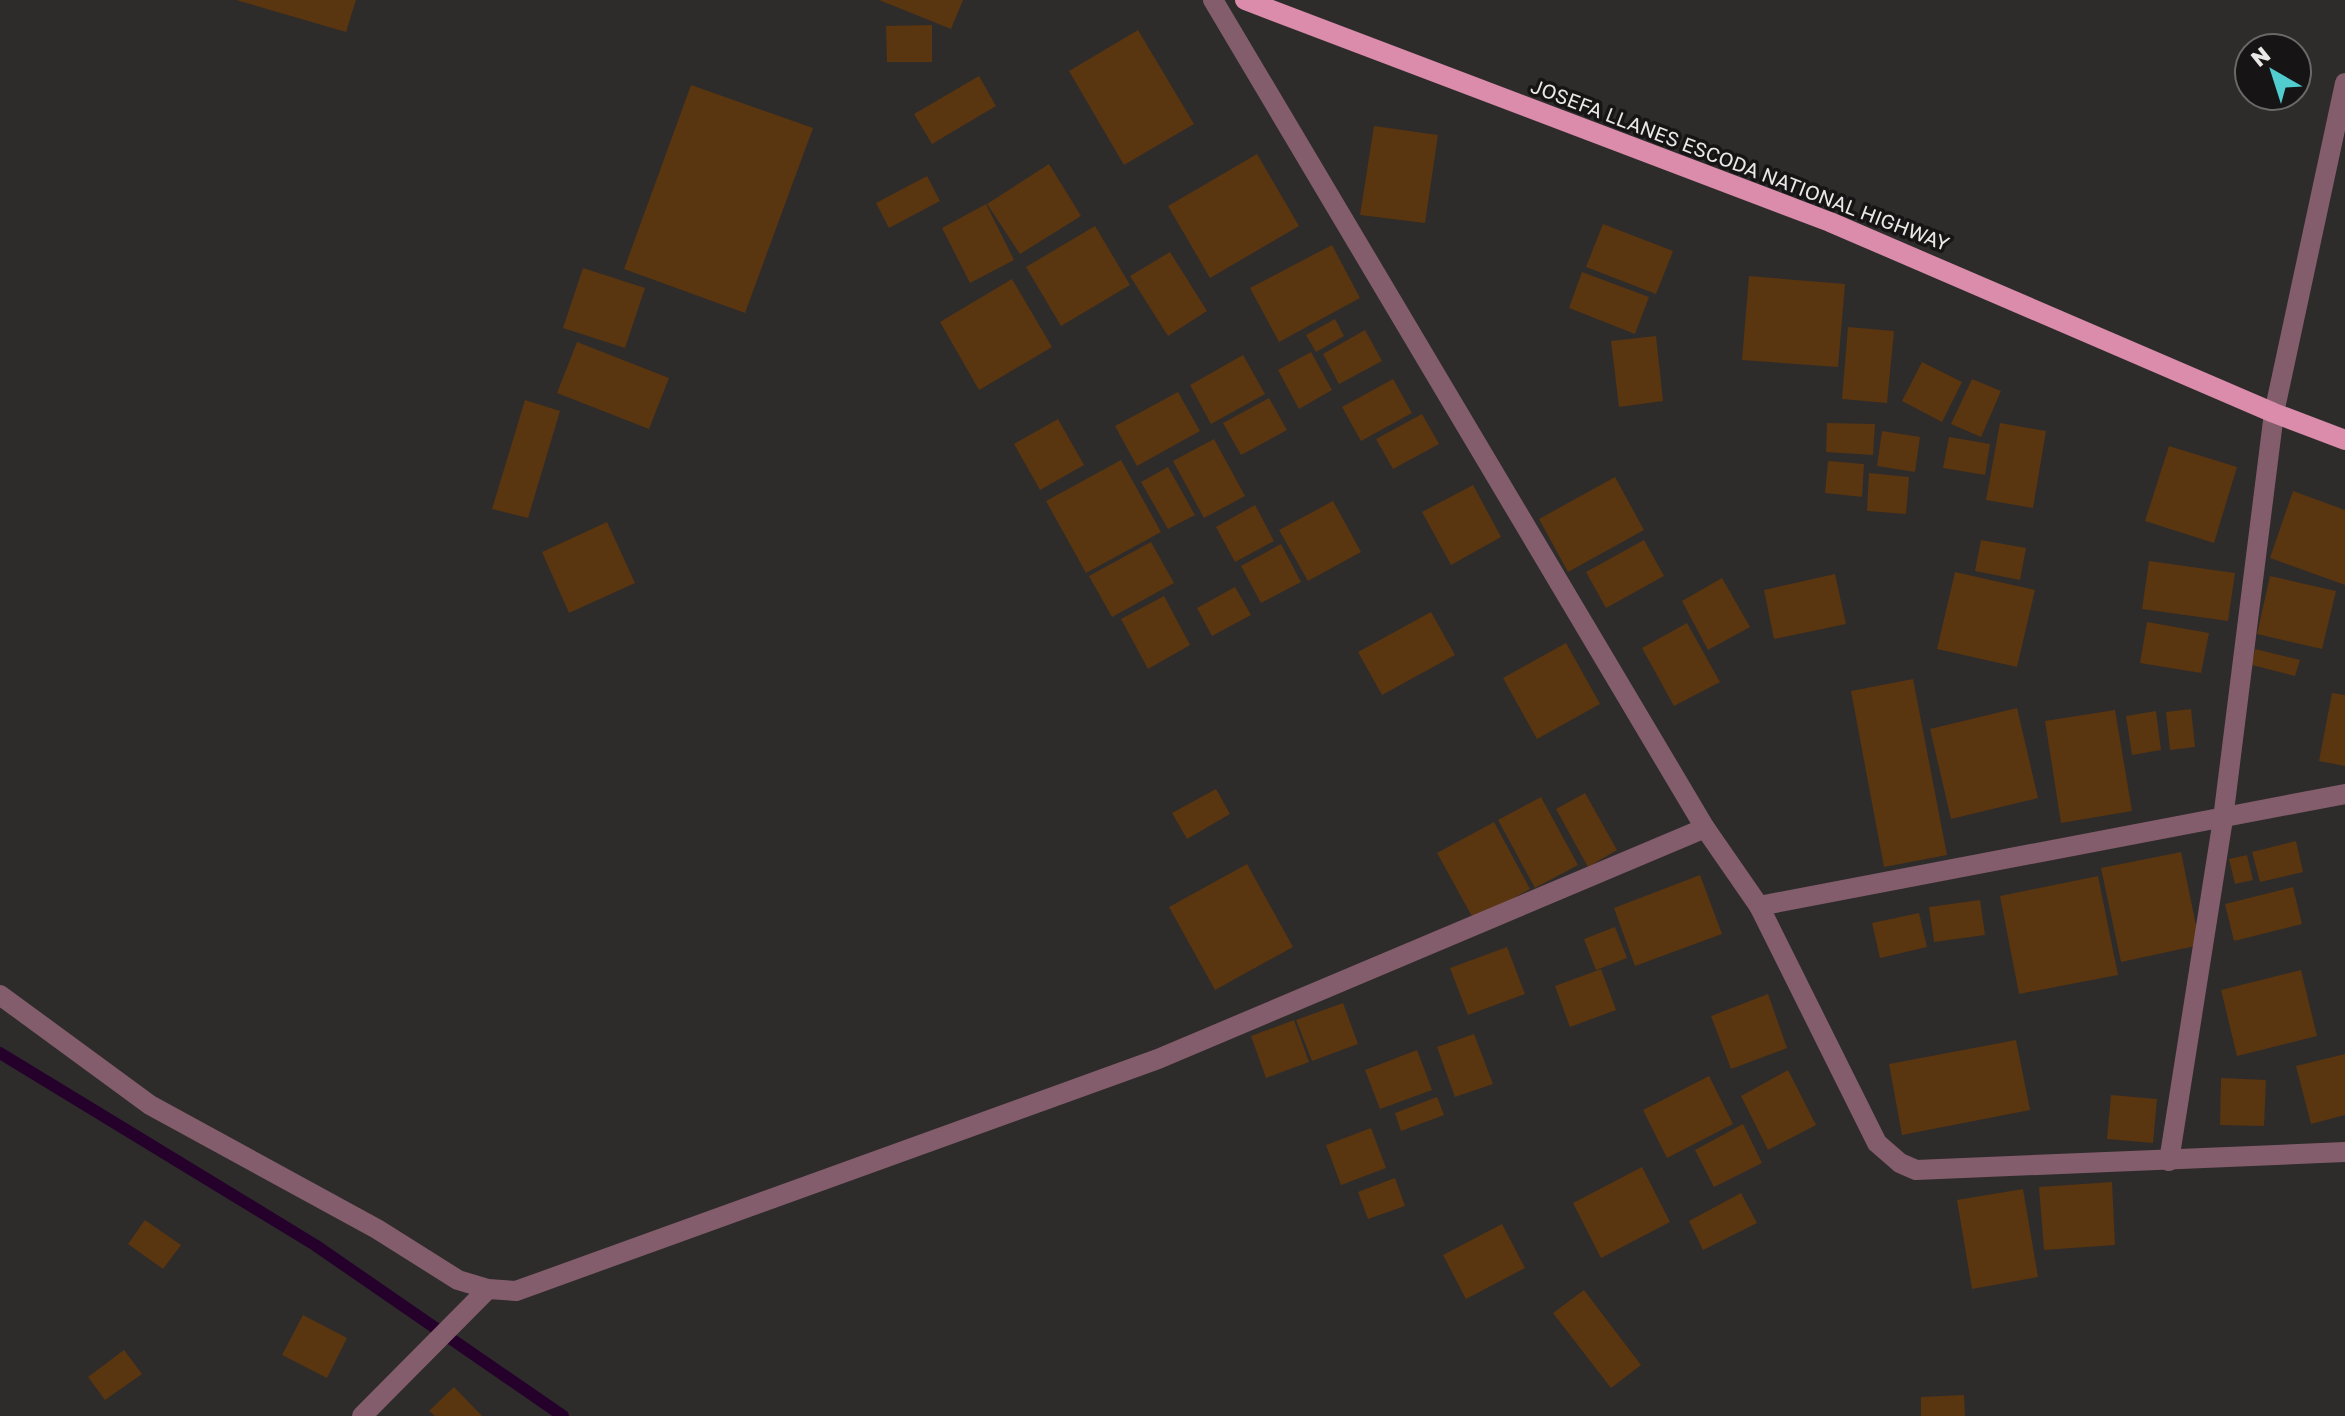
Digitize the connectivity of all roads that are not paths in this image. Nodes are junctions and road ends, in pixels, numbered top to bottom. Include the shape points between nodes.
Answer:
1 (1213, 0) edge
2 (1245, 0) edge
3 (2345, 83) edge
4 (2274, 413) junction
5 (2345, 440) edge
6 (2345, 794) edge
7 (2223, 819) junction
8 (1705, 828) junction
9 (1759, 906) junction
10 (0, 995) edge
11 (2345, 1152) edge
12 (2169, 1161) junction
13 (488, 1289) junction
14 (362, 1416) edge

1 - 8 street
2 - 4 main road, JOSEFA LLANES ESCODA NATIONAL HIGHWAY via 1830,222
3 - 4 street
4 - 5 main road, JOSEFA LLANES ESCODA NATIONAL HIGHWAY
4 - 7 street
6 - 7 street
7 - 9 street
7 - 12 street
8 - 9 street
8 - 13 street via 1158,1059 550,1280 516,1291
9 - 12 street via 1877,1143 1900,1163 1916,1170
10 - 13 street via 150,1105 377,1229 458,1280
11 - 12 street
13 - 14 street

